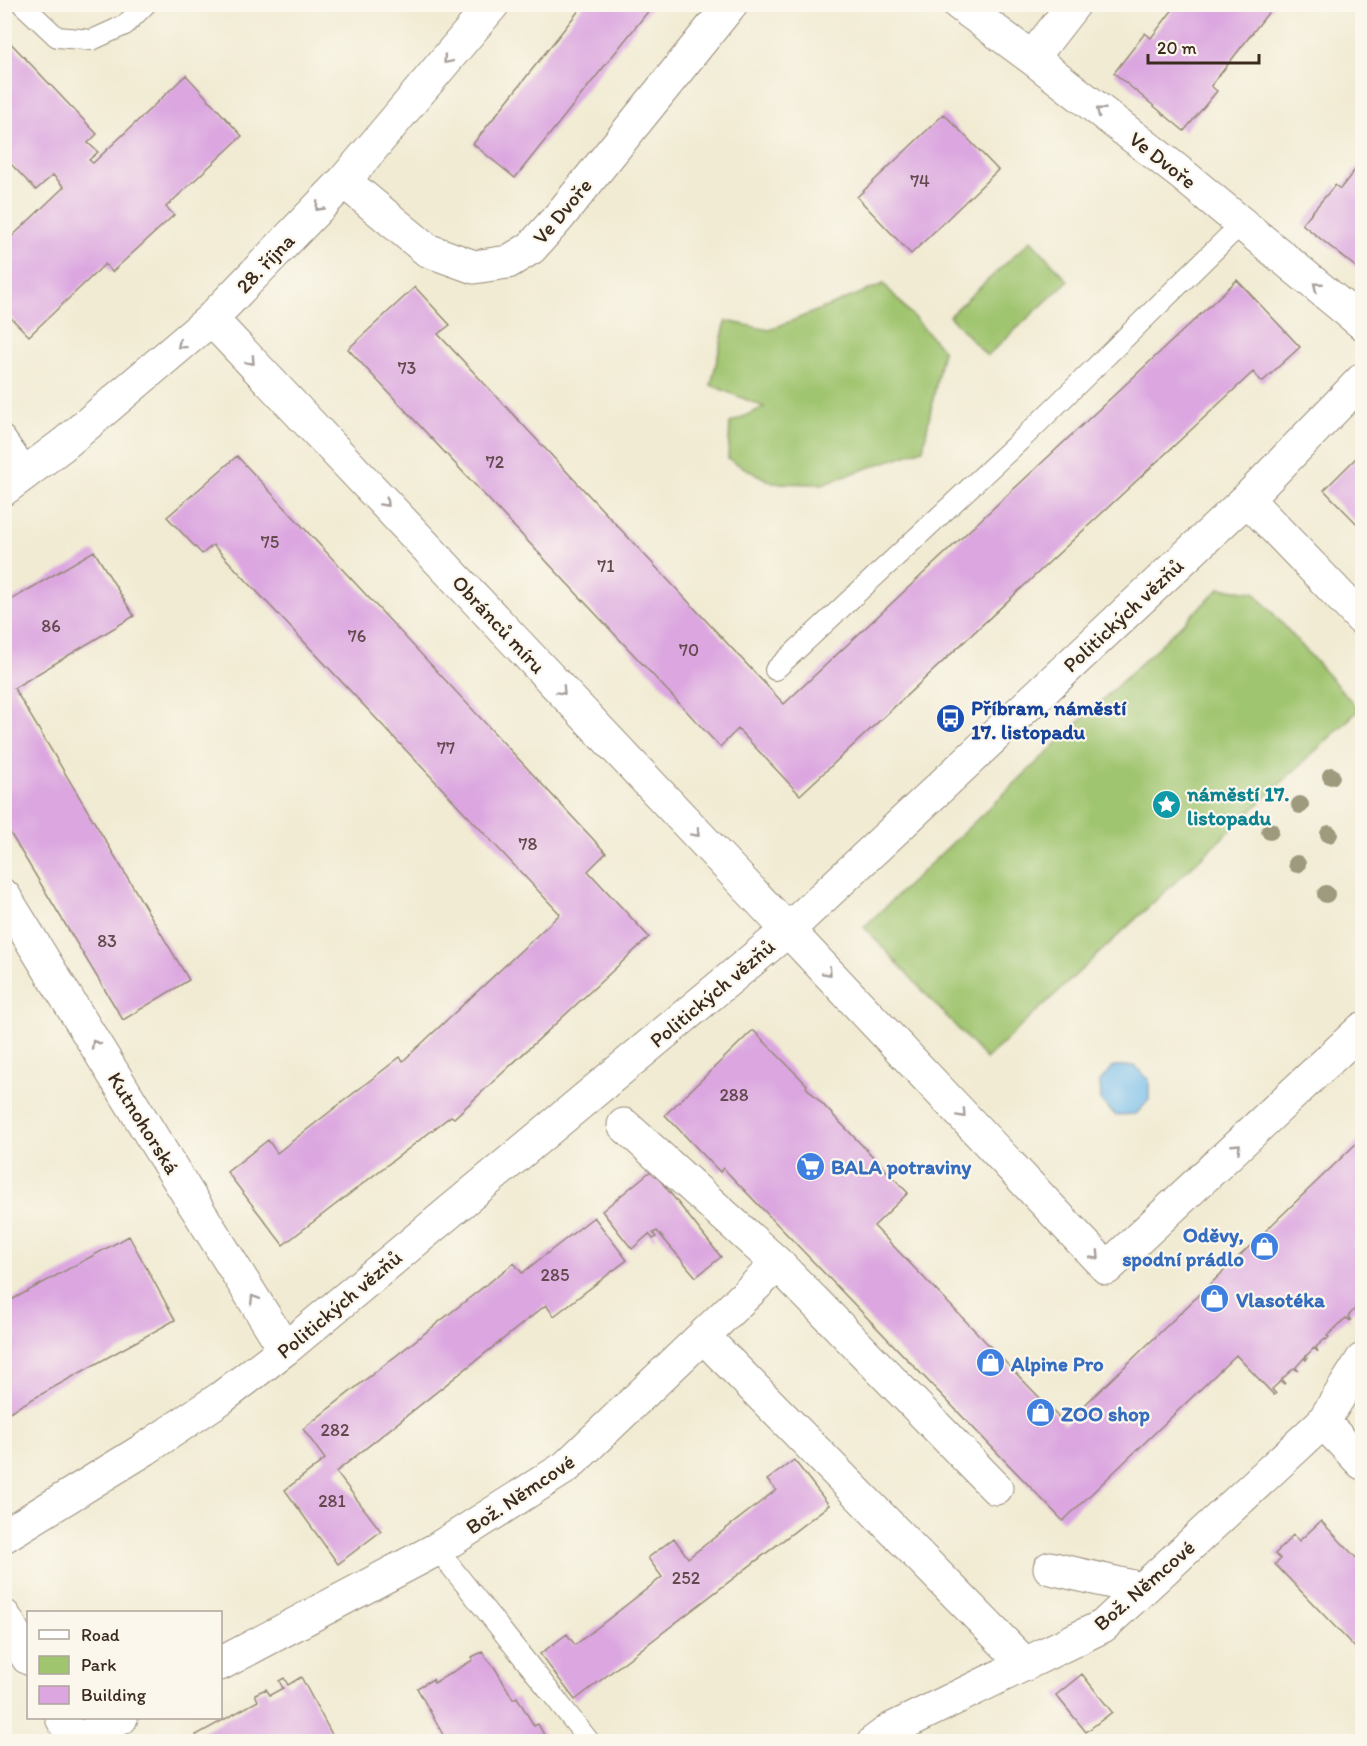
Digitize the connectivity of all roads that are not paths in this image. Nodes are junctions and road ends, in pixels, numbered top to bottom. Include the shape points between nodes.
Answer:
1 (22, 4) edge
2 (146, 4) edge
3 (731, 4) edge
4 (959, 4) edge
5 (1074, 4) edge
6 (483, 8) edge
7 (1032, 58) junction
8 (344, 182) junction
9 (1241, 224) junction
10 (211, 319) junction
11 (1362, 323) edge
12 (1362, 380) edge
13 (4, 436) edge
14 (17, 480) edge
15 (1247, 499) junction
16 (1362, 619) edge
17 (775, 670) dead end
18 (4, 896) edge
19 (788, 930) junction
20 (1362, 1029) edge
21 (624, 1125) dead end
22 (777, 1264) junction
23 (703, 1336) junction
24 (285, 1349) junction
25 (1362, 1360) edge
26 (1323, 1422) junction
27 (1362, 1463) edge
28 (996, 1488) dead end
29 (4, 1536) edge
30 (437, 1549) junction
31 (1050, 1568) dead end
32 (1142, 1589) junction
33 (4, 1616) edge
34 (27, 1656) edge
35 (222, 1663) edge
36 (1025, 1664) junction
37 (63, 1719) edge
38 (119, 1719) edge
39 (76, 1742) edge
40 (590, 1742) edge
41 (873, 1742) edge

1 - 2 lane via 57,37 92,40 125,25
3 - 8 street, Ve Dvoře via 558,218 531,248 507,262 474,267 427,250
4 - 7 street, Ve Dvoře
5 - 7 street
6 -> 8 street, 28. října
9 -> 7 street, Ve Dvoře
8 -> 10 street, 28. října
11 -> 9 street, Ve Dvoře
9 - 17 lane via 1025,436
10 -> 14 street, 28. října
10 -> 19 street, Obránců míru
12 - 15 street, Politických vězňů
13 - 14 lane
15 - 16 street
15 - 19 street, Politických vězňů
24 -> 18 street, Kutnohorská
19 -> 20 street via 1107,1268
19 - 24 street, Politických vězňů
21 - 22 street
22 - 23 street, Bož. Němcové
22 - 28 street
23 - 30 street, Bož. Němcové via 566,1467
23 - 36 street
24 - 29 street, Politických vězňů via 155,1443
25 - 26 street, Bož. Němcové
26 - 27 street
26 - 32 street, Bož. Němcové
30 - 35 street, Bož. Němcové
30 - 40 lane
31 - 32 street
32 - 36 street, Bož. Němcové via 1103,1626
33 - 34 street
36 - 41 street, Bož. Němcové
37 - 39 street
38 - 39 street

